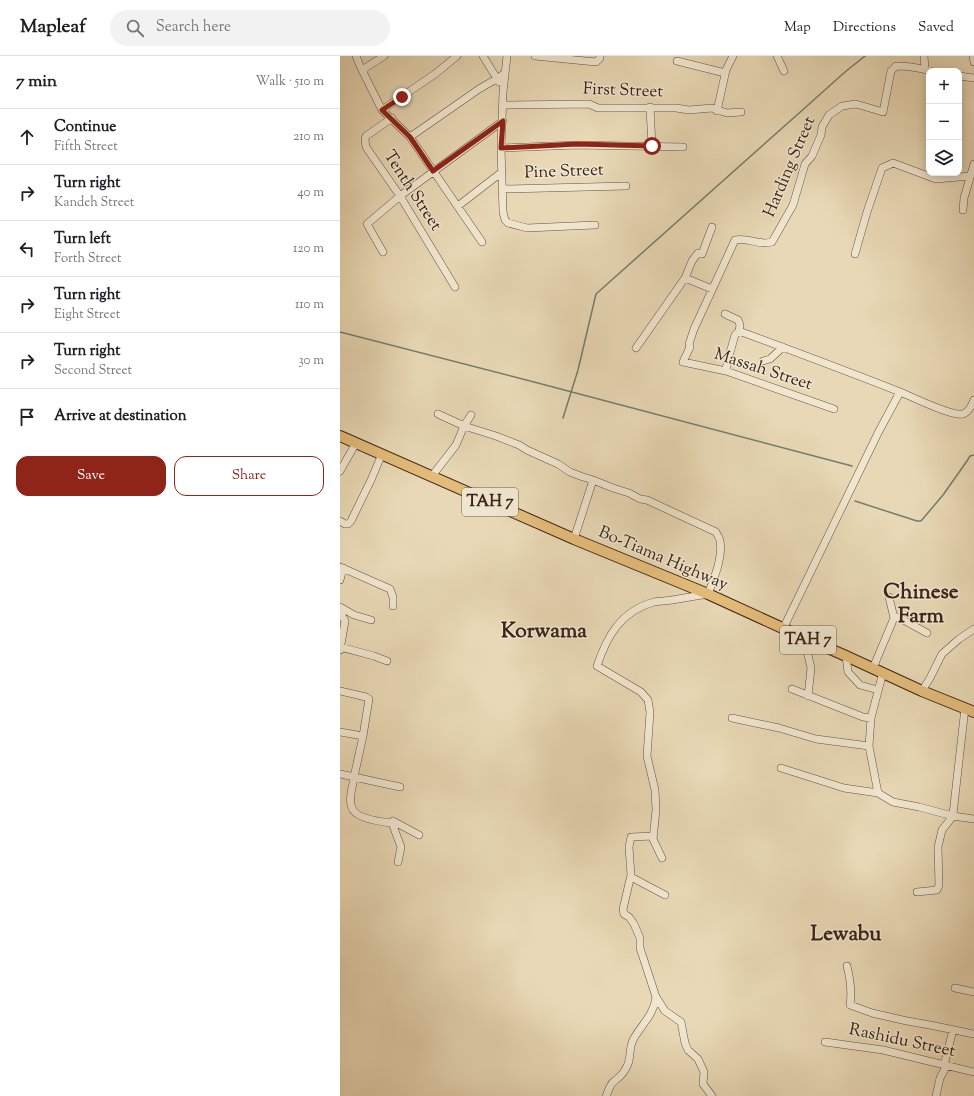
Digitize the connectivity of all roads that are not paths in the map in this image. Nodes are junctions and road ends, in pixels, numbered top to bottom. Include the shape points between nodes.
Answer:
1 (356, 56) edge
2 (384, 56) edge
3 (457, 56) edge
4 (483, 56) edge
5 (507, 56) edge
6 (535, 56) edge
7 (733, 56) edge
8 (778, 56) edge
9 (924, 56) edge
10 (973, 56) edge
11 (600, 57) edge
12 (677, 61) dead end
13 (974, 62) edge
14 (927, 68) edge
15 (362, 70) junction
16 (926, 70) edge
17 (784, 71) dead end
18 (505, 72) junction
19 (725, 73) junction
20 (962, 76) edge
21 (498, 78) junction
22 (974, 78) edge
23 (503, 92) junction
24 (503, 105) junction
25 (650, 107) junction
26 (382, 110) junction
27 (717, 110) junction
28 (741, 112) dead end
29 (392, 118) junction
30 (503, 121) junction
31 (410, 137) junction
32 (652, 146) junction
33 (683, 147) dead end
34 (501, 148) junction
35 (974, 164) edge
36 (433, 171) junction
37 (502, 172) junction
38 (970, 176) junction
39 (626, 186) dead end
40 (503, 189) junction
41 (400, 196) junction
42 (458, 206) junction
43 (963, 210) dead end
44 (595, 225) dead end
45 (712, 227) dead end
46 (482, 242) dead end
47 (383, 252) dead end
48 (855, 254) dead end
49 (686, 278) junction
50 (454, 287) dead end
51 (712, 289) junction
52 (724, 314) dead end
53 (739, 331) junction
54 (783, 347) junction
55 (636, 348) dead end
56 (682, 362) joint
57 (768, 362) dead end
58 (726, 371) junction
59 (900, 392) junction
60 (974, 400) edge
61 (834, 409) dead end
62 (438, 414) dead end
63 (471, 415) dead end
64 (464, 426) junction
65 (340, 436) edge
66 (356, 443) junction
67 (382, 454) junction
68 (340, 471) edge
69 (432, 476) junction
70 (593, 480) junction
71 (340, 521) edge
72 (574, 539) junction
73 (341, 567) edge
74 (340, 580) edge
75 (708, 594) junction
76 (890, 597) dead end
77 (393, 606) dead end
78 (340, 607) edge
79 (340, 612) edge
80 (894, 618) junction
81 (371, 620) dead end
82 (783, 629) junction
83 (974, 629) edge
84 (927, 633) dead end
85 (804, 638) junction
86 (340, 649) edge
87 (846, 656) junction
88 (387, 661) dead end
89 (878, 670) junction
90 (792, 689) dead end
91 (878, 690) junction
92 (340, 691) edge
93 (922, 691) junction
94 (808, 696) junction
95 (969, 710) edge
96 (732, 718) dead end
97 (871, 718) junction
98 (340, 732) edge
99 (363, 736) junction
100 (869, 746) junction
101 (781, 768) dead end
102 (340, 774) edge
103 (354, 777) junction
104 (400, 787) dead end
105 (878, 793) junction
106 (953, 816) junction
107 (974, 819) edge
108 (392, 822) junction
109 (419, 835) dead end
110 (653, 836) junction
111 (662, 858) dead end
112 (398, 862) dead end
113 (631, 877) junction
114 (917, 892) dead end
115 (666, 895) dead end
116 (847, 966) dead end
117 (955, 988) dead end
118 (974, 992) edge
119 (656, 997) junction
120 (953, 1030) junction
121 (974, 1034) edge
122 (825, 1042) dead end
123 (946, 1065) junction
124 (974, 1072) edge
125 (606, 1096) edge
126 (712, 1096) edge
127 (936, 1096) edge

1 - 15 street
2 - 15 street
3 - 26 street
4 - 21 street
5 - 18 street
6 - 11 street via 596,62
7 - 19 street
8 - 17 street
9 - 14 street, Harding Street
10 - 13 street
12 - 19 street
15 - 26 street
16 - 51 street, Harding Street via 896,66 892,71 882,112 856,104 842,106 829,115 812,156 805,164 792,205 772,242 764,244 735,240
18 - 21 street
18 - 23 street
19 - 27 street
20 - 22 street
21 - 23 street
21 - 31 street
23 - 24 street
24 - 25 street, First Street via 589,104 598,108
24 - 30 street
25 - 27 street, First Street
25 - 32 street
26 - 29 street
27 - 28 street, First Street via 727,113
29 - 31 street
29 - 41 street, Tenth Street via 366,136 365,140 366,147
30 - 34 street
30 - 36 street
31 - 36 street
32 - 33 street
32 - 34 street via 577,144
34 - 37 street
35 - 38 street
36 - 41 street
36 - 42 street
37 - 40 street
37 - 42 street
38 - 43 street
38 - 48 street via 936,179 893,163 882,168
39 - 40 street, Pine Street
40 - 44 street via 503,212 508,223 527,228
41 - 47 street via 367,224
41 - 50 street, Tenth Street
42 - 46 street
45 - 49 street via 702,254 698,254 692,261
49 - 51 street
49 - 55 street
51 - 56 street, Harding Street
52 - 53 street via 738,320
53 - 54 street
53 - 58 street via 735,335
54 - 57 street
54 - 59 street
56 - 58 street, Massah Street
58 - 61 street, Massah Street
59 - 60 street via 951,413 966,412
59 - 82 street
62 - 64 street
63 - 64 street
64 - 69 street via 456,445
64 - 70 street via 519,445 570,472
65 - 66 highway, Bo-Tiama Highway / TAH 7
66 - 67 highway, Bo-Tiama Highway / TAH 7
66 - 68 street
67 - 69 highway, Bo-Tiama Highway / TAH 7
67 - 71 street via 351,521 345,524
69 - 72 highway, Bo-Tiama Highway / TAH 7
70 - 72 street
70 - 75 street via 647,500 716,532 720,540 720,556
72 - 75 highway, Bo-Tiama Highway / TAH 7
73 - 74 street
73 - 77 street via 390,589
75 - 82 highway, Bo-Tiama Highway / TAH 7
75 - 110 street via 654,602 637,608 610,635 597,666 641,692 648,700 650,712 647,756 656,790
76 - 80 street
78 - 81 street
79 - 86 street via 346,621
80 - 84 street via 898,617
80 - 89 street
82 - 85 highway, Bo-Tiama Highway / TAH 7
83 - 93 street via 942,654
85 - 87 highway, Bo-Tiama Highway / TAH 7
85 - 94 street via 811,668
86 - 88 street
87 - 89 highway, Bo-Tiama Highway / TAH 7
87 - 91 street via 848,672 860,685
89 - 91 street
89 - 93 highway, Bo-Tiama Highway / TAH 7
90 - 94 street
91 - 97 street
92 - 99 street via 369,700
93 - 95 highway, Bo-Tiama Highway / TAH 7
94 - 97 street
95 - 106 street
96 - 100 street via 816,739
97 - 100 street
98 - 99 street
99 - 103 street
100 - 105 street
101 - 105 street via 844,788
102 - 103 street
103 - 104 street
103 - 108 street via 352,810 374,820
105 - 106 street via 893,802
106 - 107 street
106 - 114 street via 942,830 938,847 937,890
108 - 109 street
108 - 112 street via 401,847
110 - 111 street
110 - 113 street via 631,836
113 - 115 street
113 - 119 street via 623,908 624,914 630,917 640,938 640,948
116 - 120 street via 850,1005 872,1013
117 - 118 street
119 - 125 street via 649,1018 642,1025 630,1047 629,1063 623,1074 610,1086
119 - 126 street via 665,1011 681,1022 685,1043 688,1050 698,1059 704,1072 703,1084
120 - 121 street
120 - 123 street
122 - 123 street, Rashidu Street via 883,1050
123 - 124 street, Rashidu Street
123 - 127 street

